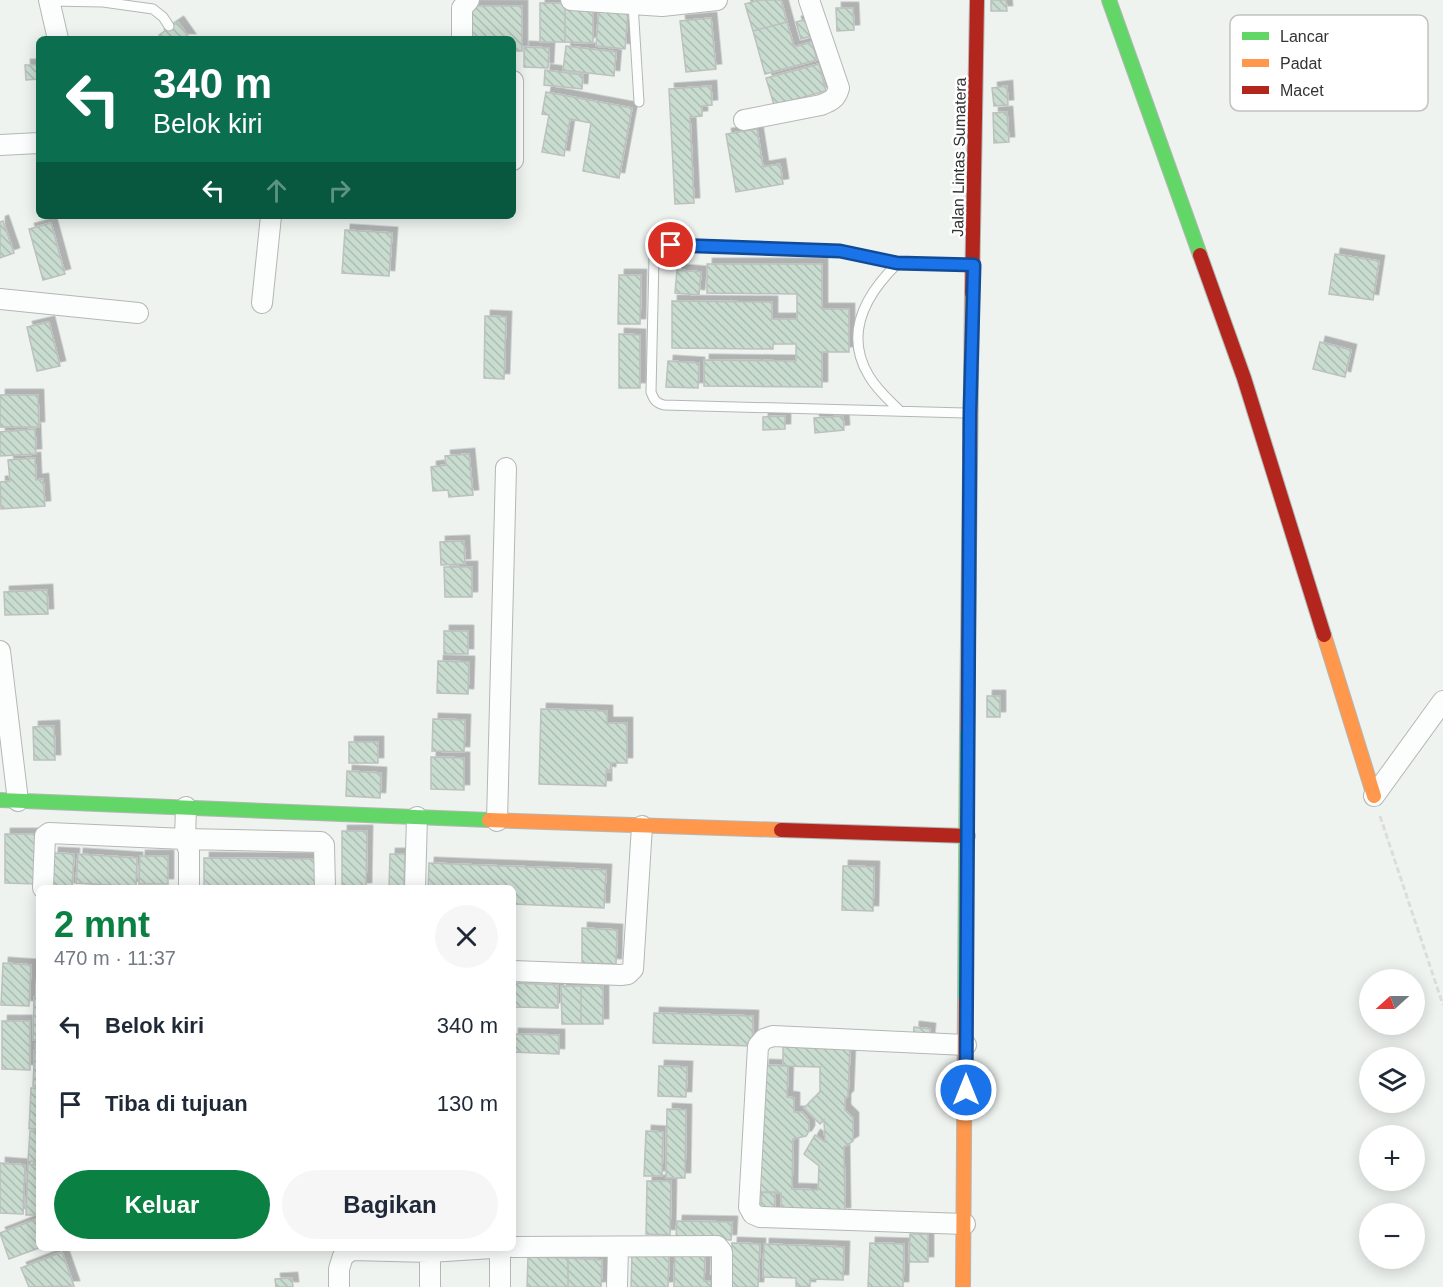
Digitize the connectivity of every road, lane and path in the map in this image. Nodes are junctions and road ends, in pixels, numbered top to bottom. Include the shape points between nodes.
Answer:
1 (469, 0) edge
2 (571, 0) edge
3 (717, 0) edge
4 (809, 0) edge
5 (972, 0) edge
6 (1109, 0) edge
7 (49, 1) edge
8 (633, 4) junction
9 (169, 26) dead end
10 (57, 36) edge
11 (462, 36) edge
12 (639, 102) dead end
13 (744, 120) dead end
14 (36, 142) edge
15 (0, 145) edge
16 (271, 219) edge
17 (897, 263) junction
18 (974, 265) junction
19 (0, 299) edge
20 (262, 303) dead end
21 (138, 314) dead end
22 (900, 411) junction
23 (970, 413) junction
24 (506, 468) dead end
25 (0, 651) edge
26 (1443, 701) edge
27 (1374, 796) junction
28 (9, 801) edge
29 (186, 807) junction
30 (417, 817) junction
31 (497, 821) junction
32 (642, 826) junction
33 (968, 836) junction
34 (185, 839) junction
35 (44, 885) edge
36 (177, 885) edge
37 (189, 885) edge
38 (325, 885) edge
39 (416, 885) edge
40 (516, 971) edge
41 (1443, 1005) edge
42 (966, 1045) junction
43 (965, 1224) junction
44 (516, 1247) edge
45 (618, 1247) junction
46 (350, 1251) edge
47 (391, 1251) edge
48 (446, 1251) edge
49 (500, 1251) edge
50 (430, 1252) junction
51 (339, 1287) edge
52 (430, 1287) edge
53 (500, 1287) edge
54 (617, 1287) edge
55 (722, 1287) edge
56 (963, 1287) edge

1 - 11 street via 462,8
2 - 8 street
3 - 8 street via 672,6
4 - 13 street via 839,88 837,95 821,105
5 - 18 main road, Jalan Lintas Sumatera
6 - 27 main road via 1244,378
7 - 9 lane via 104,2 153,9
7 - 10 street
8 - 12 lane
14 - 15 street
16 - 20 street
17 - 18 lane
17 - 22 lane via 862,311 858,334 868,375
17 - 22 lane via 840,251 662,247 654,258 651,392 664,405
18 - 23 main road, Jalan Lintas Sumatera
19 - 21 street
22 - 23 lane
23 - 33 main road, Jalan Lintas Sumatera
24 - 31 street
25 - 28 street
26 - 27 street
27 - 41 path
28 - 29 main road
29 - 30 main road
29 - 34 street
30 - 31 main road
30 - 39 street
31 - 32 main road
32 - 33 main road
32 - 40 street via 633,969 621,975
33 - 42 main road, Jalan Lintas Sumatera
34 - 35 street via 47,833
34 - 36 street via 178,849
34 - 37 street
34 - 38 street via 321,842
42 - 43 main road, Jalan Lintas Sumatera
42 - 43 street via 773,1036 764,1039 758,1046 749,1207 760,1217
43 - 56 main road, Jalan Lintas Sumatera
44 - 45 street
45 - 54 street
45 - 55 street via 717,1246 722,1252
46 - 51 street via 342,1256
47 - 50 street
48 - 50 street
49 - 53 street
50 - 52 street

